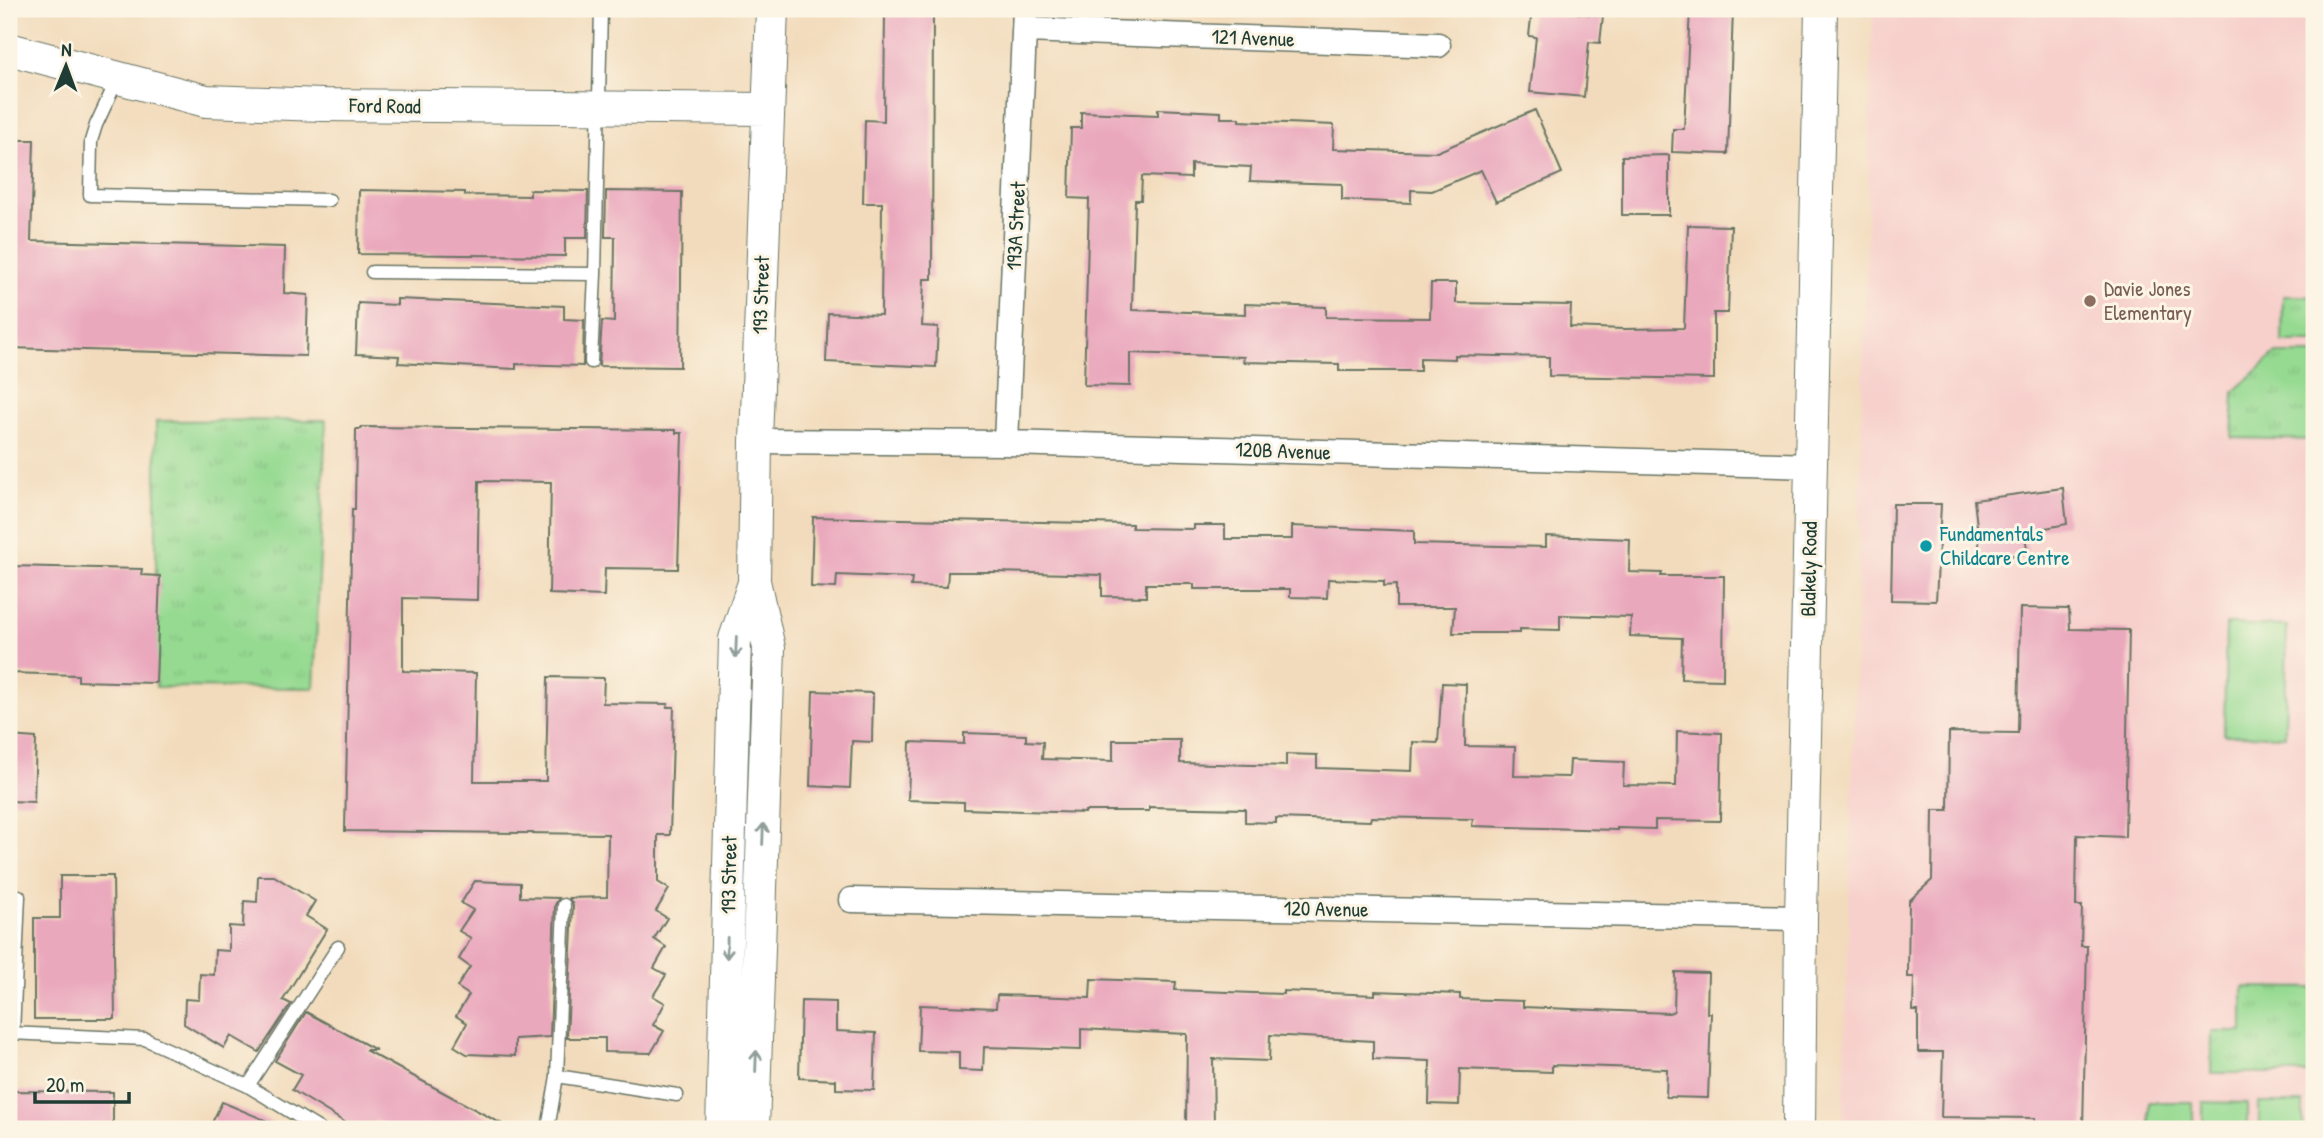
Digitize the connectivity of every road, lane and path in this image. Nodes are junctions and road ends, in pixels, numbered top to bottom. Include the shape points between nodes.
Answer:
1 (601, 9) edge
2 (772, 9) edge
3 (1821, 9) edge
4 (1025, 19) edge
5 (1438, 45) dead end
6 (9, 49) edge
7 (119, 76) junction
8 (600, 108) junction
9 (768, 109) junction
10 (329, 200) dead end
11 (372, 272) dead end
12 (595, 274) junction
13 (591, 362) dead end
14 (756, 442) junction
15 (1006, 443) junction
16 (1811, 466) junction
17 (754, 582) junction
18 (19, 896) dead end
19 (851, 900) dead end
20 (564, 905) dead end
21 (1801, 918) junction
22 (338, 947) dead end
23 (11, 1033) edge
24 (557, 1076) junction
25 (248, 1086) junction
26 (677, 1095) dead end
27 (319, 1129) edge
28 (548, 1129) edge
29 (722, 1129) edge
30 (753, 1129) edge
31 (1799, 1129) edge

1 - 8 lane
2 - 9 street, 193 Street
3 - 16 street, Blakely Road
4 - 5 street, 121 Avenue
4 - 15 street, 193A Street
6 - 7 street, Ford Road
7 - 8 street, Ford Road via 206,101
7 - 10 lane via 91,141 90,195
8 - 9 street, Ford Road
8 - 12 lane
9 - 14 street, 193 Street
11 - 12 lane
12 - 13 lane
14 - 15 street, 120B Avenue
14 - 17 street, 193 Street
15 - 16 street, 120B Avenue
16 - 21 street, Blakely Road
17 -> 29 street, 193 Street via 735,639
30 -> 17 street, 193 Street via 769,648
18 - 23 lane
19 - 21 street, 120 Avenue
20 - 24 lane
21 - 31 street, Blakely Road
22 - 25 lane
23 - 25 lane via 145,1039
24 - 26 lane
24 - 28 lane
25 - 27 lane

